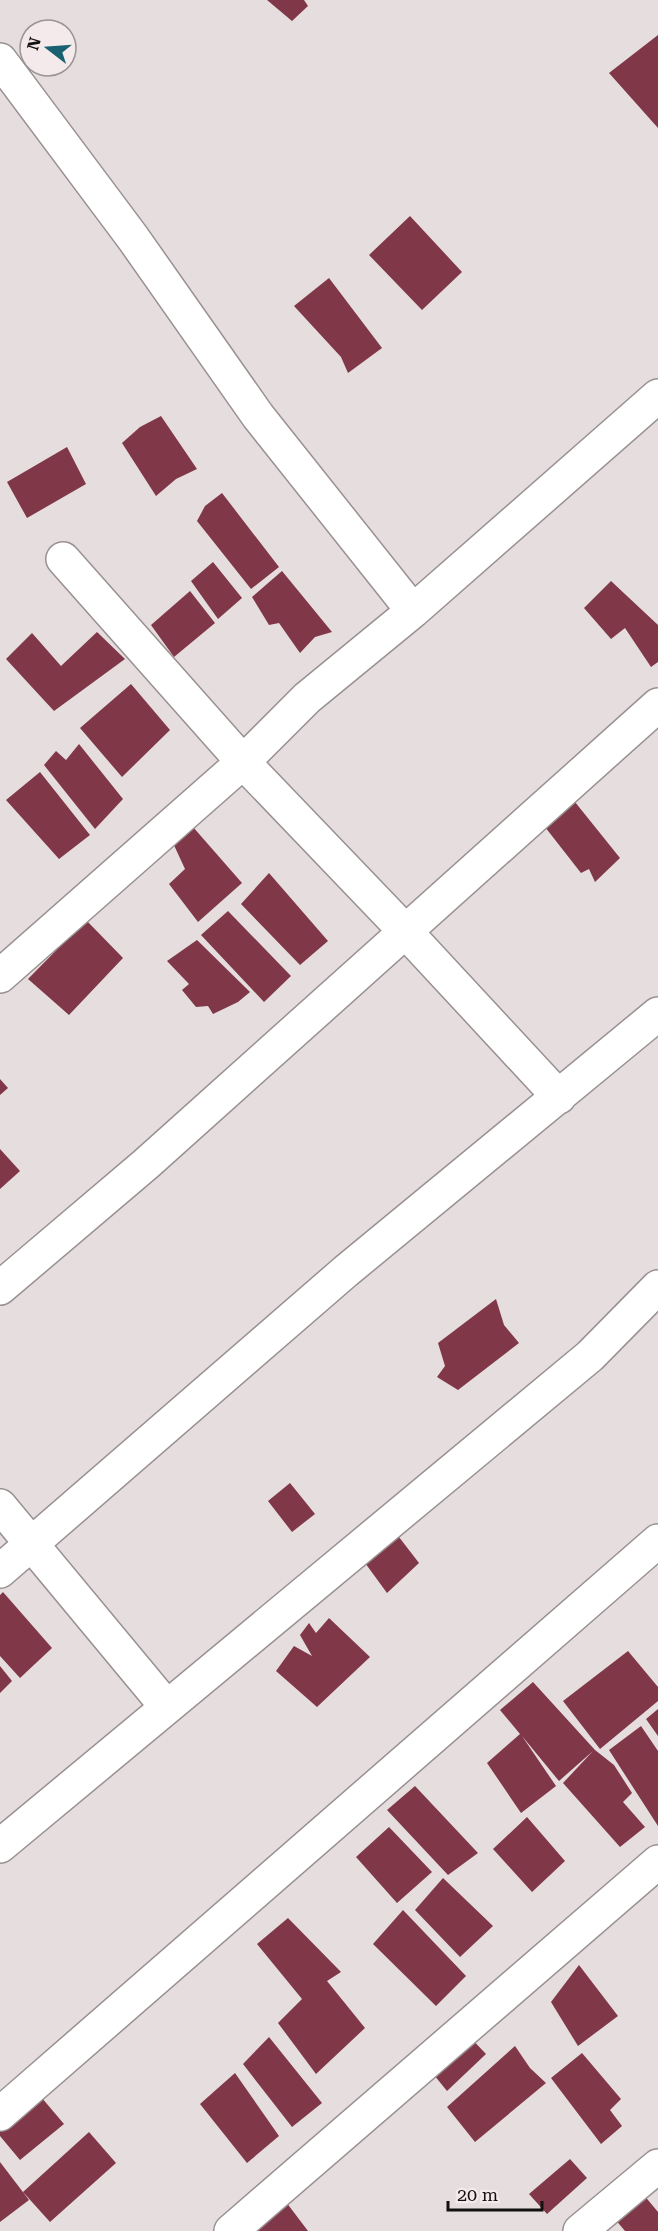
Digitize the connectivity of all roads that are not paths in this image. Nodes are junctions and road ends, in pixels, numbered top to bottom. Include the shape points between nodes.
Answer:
1 (0, 60) edge
2 (658, 396) edge
3 (63, 559) dead end
4 (413, 611) junction
5 (658, 705) edge
6 (243, 762) junction
7 (405, 931) junction
8 (0, 976) edge
9 (658, 1014) edge
10 (559, 1096) junction
11 (658, 1287) edge
12 (0, 1288) edge
13 (0, 1506) edge
14 (658, 1541) edge
15 (30, 1542) junction
16 (0, 1571) edge
17 (166, 1706) junction
18 (0, 1846) edge
19 (658, 1862) edge
20 (0, 2114) edge
21 (658, 2166) edge
22 (231, 2231) edge
23 (580, 2231) edge

1 - 4 street via 133,238 258,416
2 - 4 street
3 - 6 street
4 - 6 street via 307,698
5 - 7 street
6 - 7 street
6 - 8 street
7 - 10 street
7 - 12 street via 146,1164
9 - 10 street
10 - 15 street via 346,1271
11 - 17 street via 590,1356
13 - 15 street
14 - 20 street
15 - 16 street
15 - 17 street
17 - 18 street
19 - 22 street
21 - 23 street

